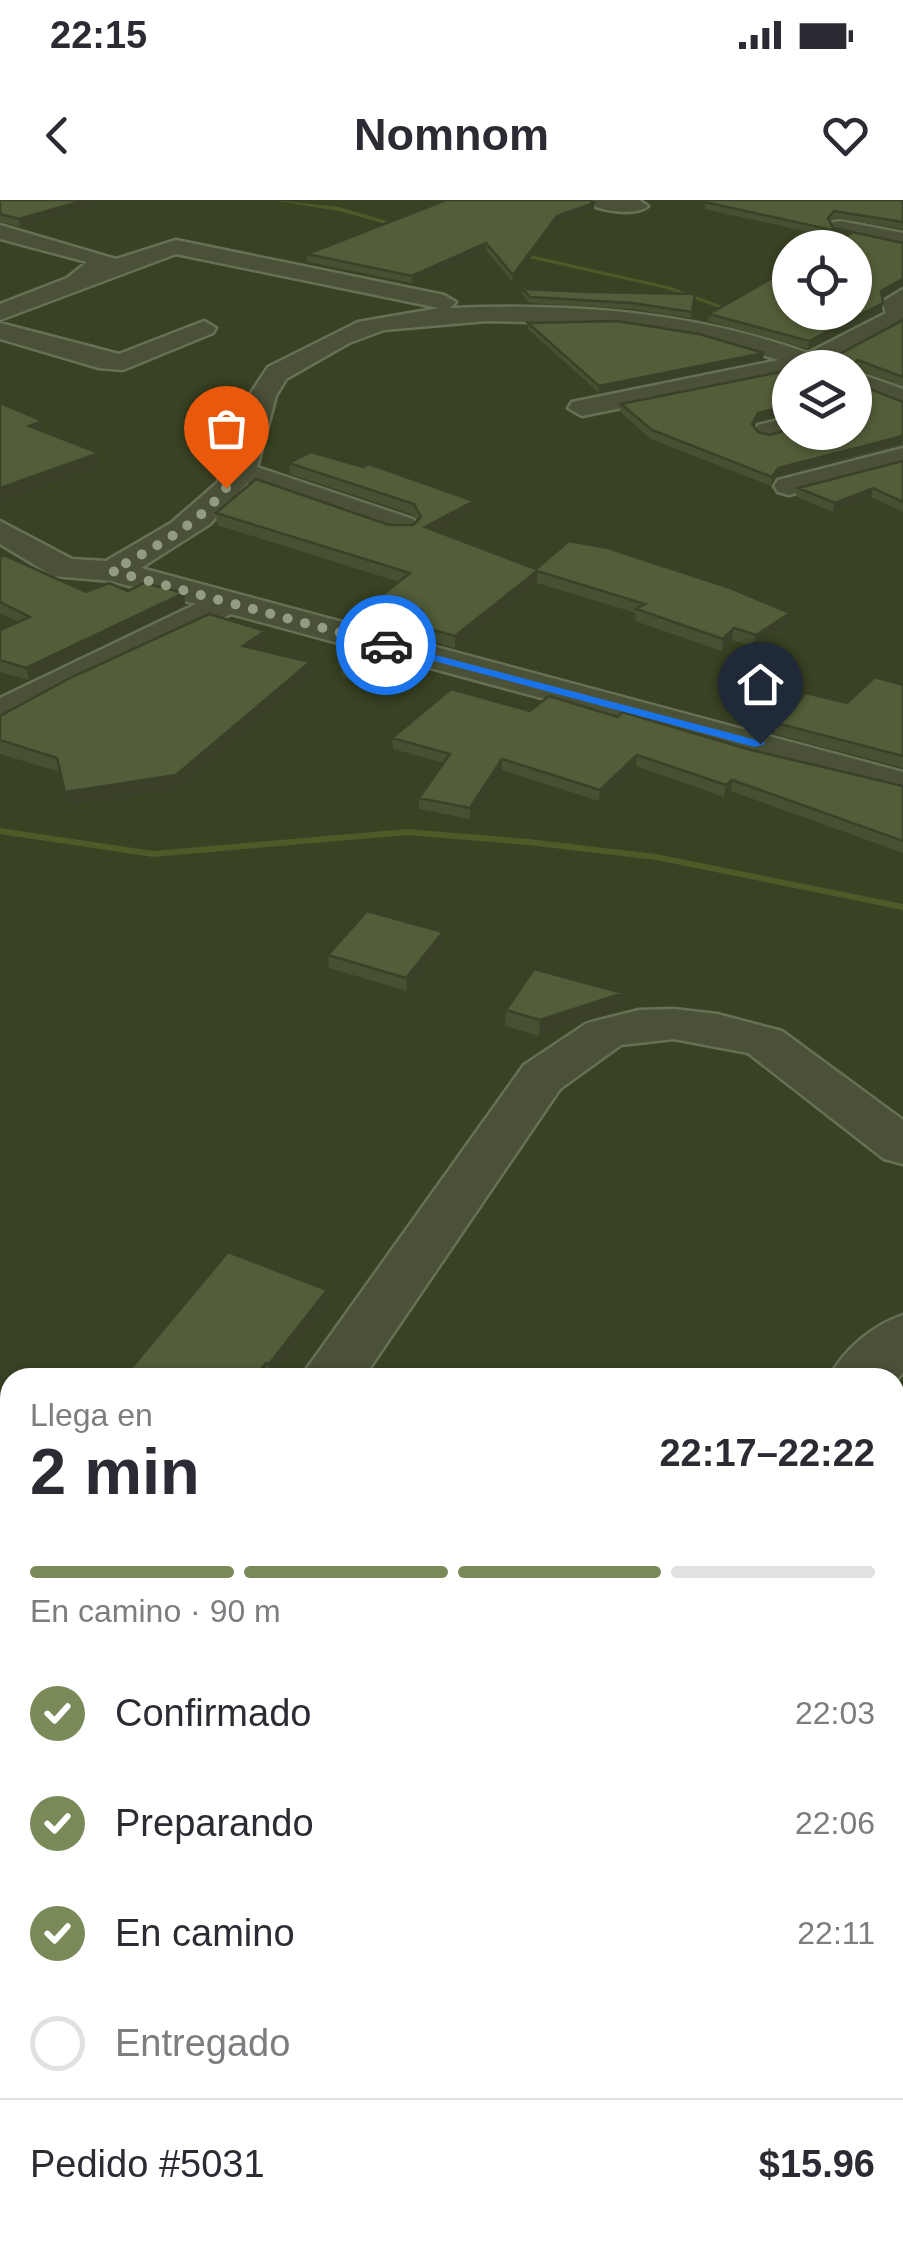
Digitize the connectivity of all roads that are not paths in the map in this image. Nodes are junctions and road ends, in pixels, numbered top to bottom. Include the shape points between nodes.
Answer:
1 (593, 200) edge
2 (638, 206) dead end
3 (840, 228) edge
4 (0, 232) edge
5 (903, 240) edge
6 (60, 291) junction
7 (903, 296) edge
8 (0, 313) edge
9 (501, 314) junction
10 (903, 314) edge
11 (204, 328) dead end
12 (0, 331) edge
13 (774, 350) edge
14 (842, 350) edge
15 (772, 373) edge
16 (872, 387) edge
17 (902, 398) edge
18 (872, 405) edge
19 (582, 408) dead end
20 (903, 458) edge
21 (240, 471) junction
22 (789, 486) dead end
23 (402, 526) edge
24 (0, 530) edge
25 (112, 571) junction
26 (226, 603) junction
27 (0, 712) edge
28 (903, 784) edge
29 (903, 1146) edge
30 (903, 1338) edge
31 (337, 1368) edge
32 (871, 1368) edge

1 - 2 street
3 - 5 street
4 - 6 street via 104,260
6 - 8 street
6 - 9 street via 176,247
7 - 10 street via 894,302
9 - 13 street via 638,316
9 - 21 street via 378,323 277,373 264,386
10 - 14 street
11 - 12 street via 133,359 108,362
15 - 19 street
16 - 17 street
17 - 18 street
20 - 22 street
21 - 23 street
21 - 25 street via 213,506
24 - 25 street via 65,569
25 - 26 street
26 - 27 street
26 - 28 street
29 - 31 street via 765,1042 674,1024 604,1034 542,1076
30 - 32 street

